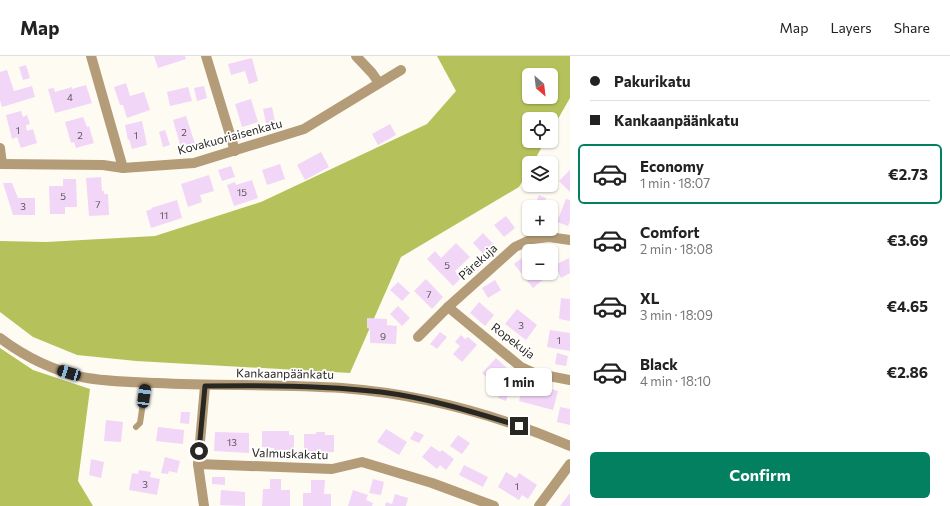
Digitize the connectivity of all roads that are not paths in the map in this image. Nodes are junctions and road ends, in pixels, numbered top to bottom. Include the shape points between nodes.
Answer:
1 (91, 56) edge
2 (206, 56) edge
3 (356, 56) edge
4 (401, 70) dead end
5 (379, 84) junction
6 (0, 148) edge
7 (235, 151) junction
8 (1, 164) edge
9 (123, 168) junction
10 (570, 240) edge
11 (448, 307) junction
12 (418, 337) dead end
13 (0, 338) edge
14 (570, 380) edge
15 (146, 383) junction
16 (205, 386) junction
17 (136, 427) dead end
18 (570, 446) edge
19 (198, 464) junction
20 (570, 464) edge
21 (204, 506) edge
22 (494, 506) edge
23 (539, 506) edge

1 - 9 street
2 - 7 street
3 - 5 street
4 - 5 street, Kovakuoriaisenkatu
5 - 7 street, Kovakuoriaisenkatu via 304,129
6 - 8 street
7 - 9 street, Kovakuoriaisenkatu via 194,163
8 - 9 street, Kovakuoriaisenkatu via 103,165
10 - 11 street, Pärekuja via 550,237 532,239 515,247
11 - 12 street, Pärekuja
11 - 14 street, Ropekuja via 521,366 534,373
13 - 15 street, Kankaanpäänkatu via 35,360 76,375
15 - 16 street, Kankaanpäänkatu
15 - 17 lane via 140,423
16 - 18 street, Kankaanpäänkatu via 341,388 382,392 475,412
16 - 19 street
19 - 21 street
19 - 22 street, Valmuskakatu via 332,469 362,462
20 - 23 street

